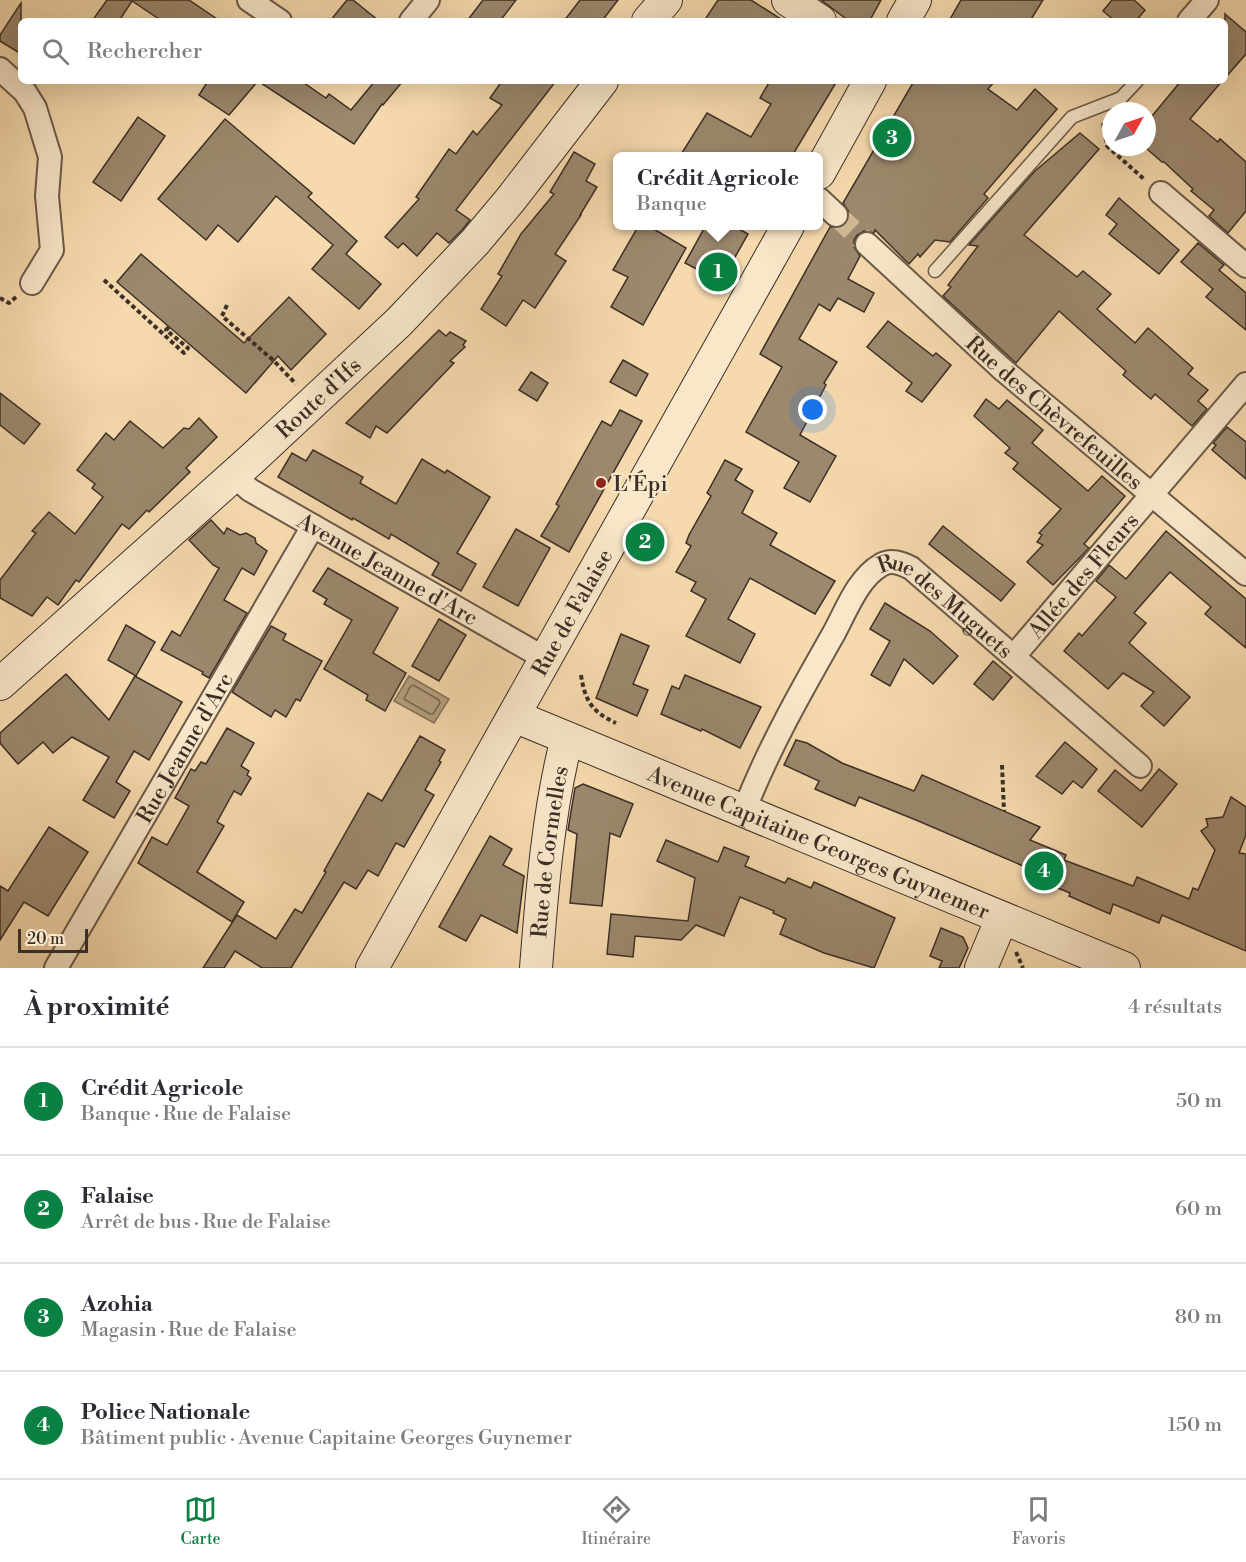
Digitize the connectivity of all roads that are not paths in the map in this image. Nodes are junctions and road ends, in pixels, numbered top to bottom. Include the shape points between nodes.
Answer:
1 (249, 0) edge
2 (428, 0) edge
3 (788, 0) edge
4 (915, 0) edge
5 (1207, 0) edge
6 (276, 18) edge
7 (413, 18) edge
8 (815, 18) edge
9 (905, 18) edge
10 (1192, 18) edge
11 (0, 69) edge
12 (600, 84) edge
13 (868, 84) edge
14 (1134, 84) edge
15 (823, 166) edge
16 (1161, 193) road end
17 (823, 203) edge
18 (836, 215) tunnel mouth
19 (785, 230) edge
20 (867, 244) tunnel mouth
21 (1246, 266) edge
22 (935, 271) dead end
23 (32, 283) dead end
24 (1246, 384) edge
25 (234, 476) junction
26 (1151, 494) junction
27 (313, 526) junction
28 (1246, 574) edge
29 (1014, 656) junction
30 (546, 658) junction
31 (0, 684) edge
32 (514, 716) junction
33 (567, 738) junction
34 (1140, 766) dead end
35 (744, 811) junction
36 (1002, 918) junction
37 (56, 968) edge
38 (372, 968) edge
39 (536, 968) edge
40 (981, 968) edge
41 (1124, 968) edge

1 - 6 street
2 - 7 street
3 - 8 street
4 - 9 street
5 - 10 street
11 - 23 street via 25,92 35,108 50,157 47,196 52,250
12 - 25 street, Route d'Ifs via 475,242 399,321
13 - 15 street
14 - 22 lane via 1121,98 1072,117
16 - 21 street
17 - 18 street
19 - 30 street, Rue de Falaise
20 - 26 street, Rue des Chèvrefeuilles via 1001,368
24 - 26 street, Allée des Fleurs
25 - 27 street, Avenue Jeanne d'Arc via 250,490
25 - 31 street, Route d'Ifs
26 - 28 street, Rue des Chèvrefeuilles
26 - 29 street, Allée des Fleurs
27 - 30 street, Avenue Jeanne d'Arc
27 - 37 street, Rue Jeanne d'Arc
29 - 34 street, Rue des Muguets
29 - 35 street, Rue des Muguets via 911,568 889,562 879,566 859,588 805,685
30 - 32 street, Rue de Falaise
32 - 33 street, Avenue Capitaine Georges Guynemer
32 - 38 street, Rue de Falaise
33 - 35 street, Avenue Capitaine Georges Guynemer
33 - 39 street, Rue de Cormelles via 549,839
35 - 36 street, Avenue Capitaine Georges Guynemer
36 - 40 street
36 - 41 street, Avenue Capitaine Georges Guynemer

